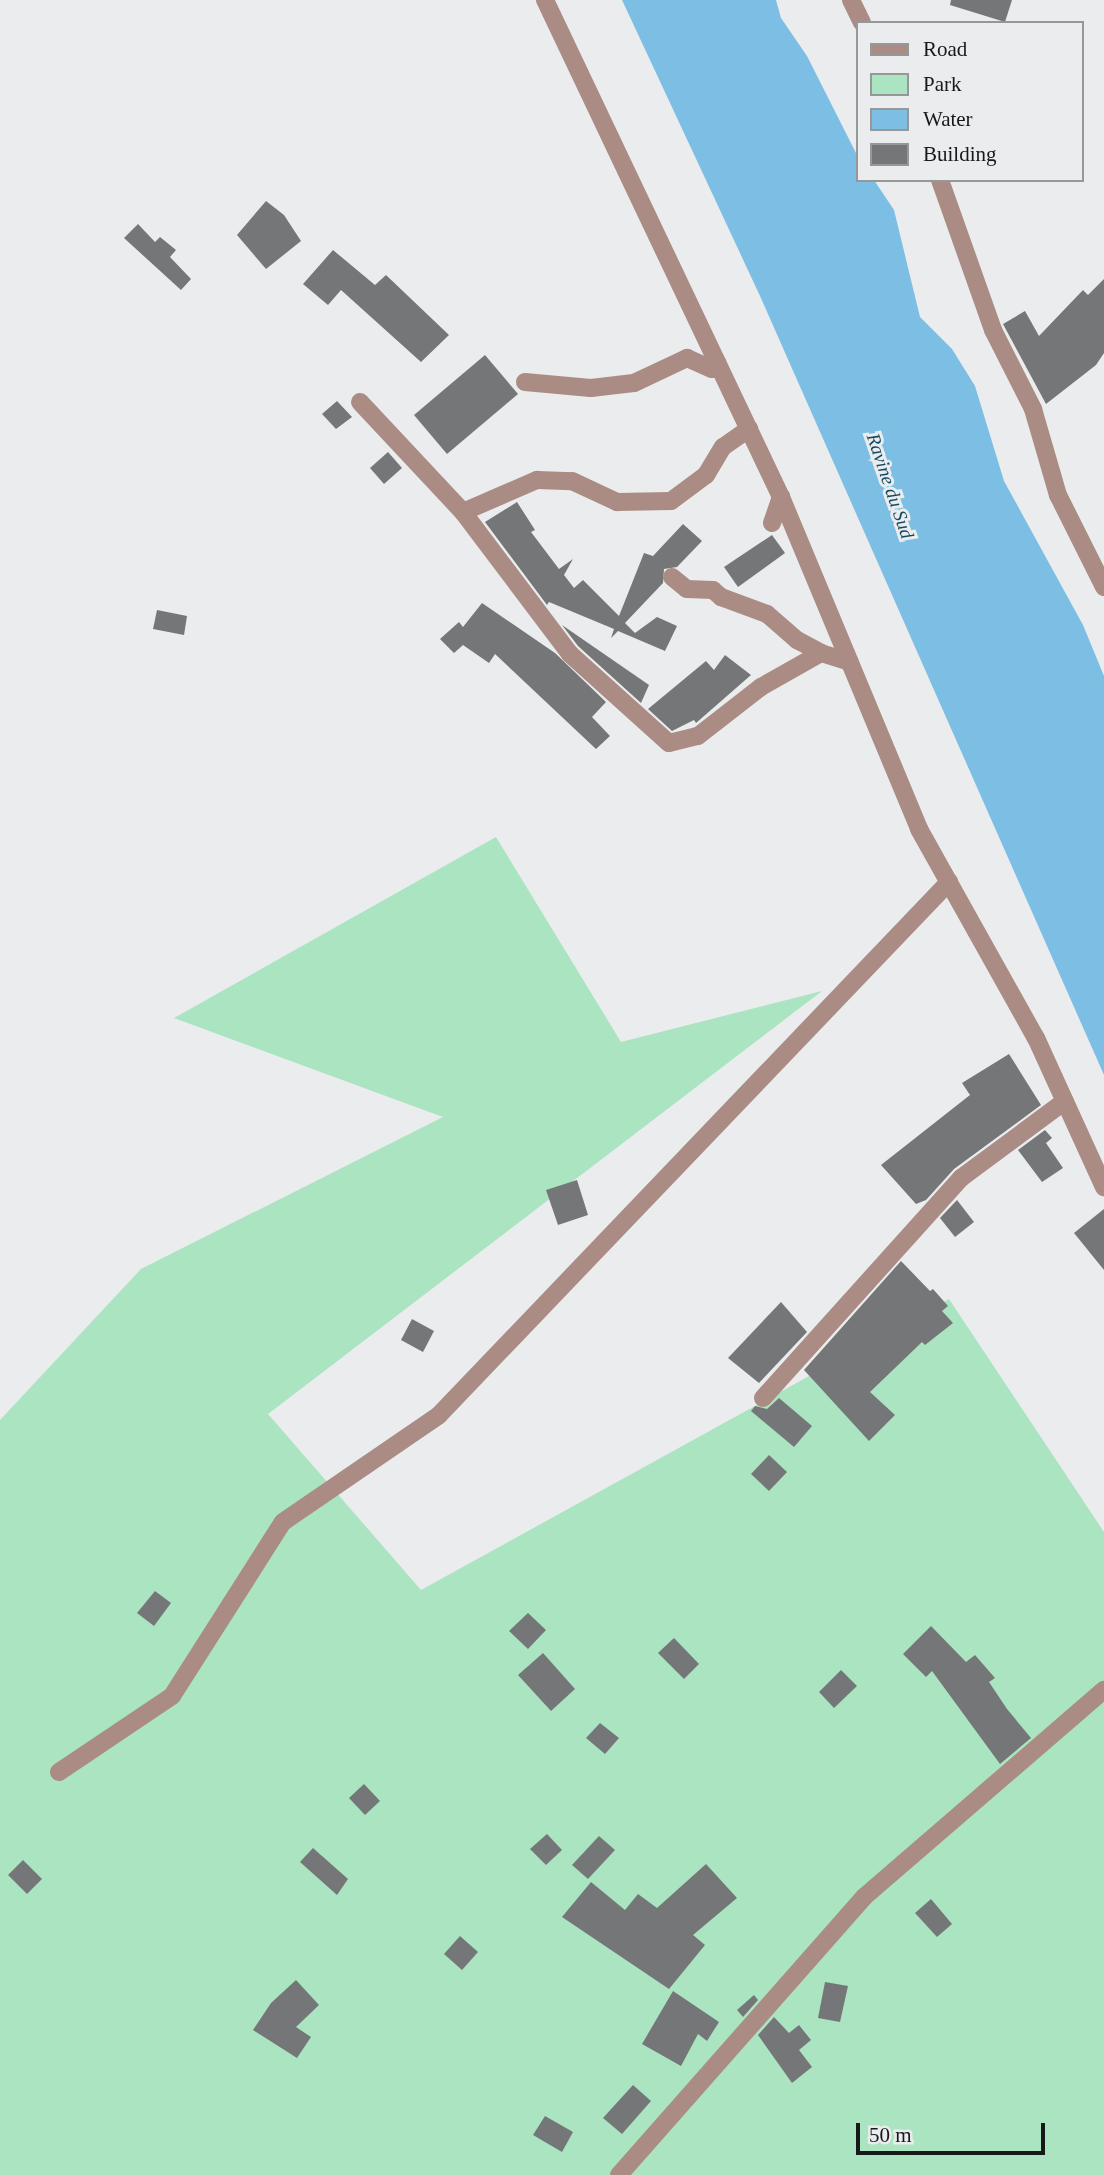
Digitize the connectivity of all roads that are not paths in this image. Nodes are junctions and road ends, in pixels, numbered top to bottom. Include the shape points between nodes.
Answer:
1 (545, 0) edge
2 (851, 0) edge
3 (861, 21) edge
4 (941, 182) edge
5 (718, 363) junction
6 (525, 382) dead end
7 (360, 402) dead end
8 (749, 429) junction
9 (781, 497) junction
10 (463, 512) junction
11 (772, 523) dead end
12 (1100, 565) edge
13 (672, 577) dead end
14 (1104, 587) edge
15 (821, 653) junction
16 (850, 662) junction
17 (949, 883) junction
18 (1065, 1101) junction
19 (1104, 1186) edge
20 (763, 1398) dead end
21 (1104, 1690) edge
22 (59, 1772) dead end
23 (619, 2175) edge

1 - 5 street
2 - 3 street
4 - 12 street via 993,330 1033,409 1058,495
5 - 6 street via 712,369 687,358 634,383 591,388
5 - 8 street
7 - 10 street
8 - 9 street
8 - 10 street via 723,447 706,475 671,501 617,502 572,481 537,480
9 - 11 street
9 - 16 street
10 - 15 street via 570,654 669,743 698,736 761,687
12 - 14 street
13 - 15 street via 687,589 713,590 766,614
15 - 16 street
16 - 17 street via 919,829
17 - 18 street via 1036,1038
17 - 22 street via 439,1415 283,1522 172,1696
18 - 19 street
18 - 20 street via 961,1178
21 - 23 street via 864,1897

